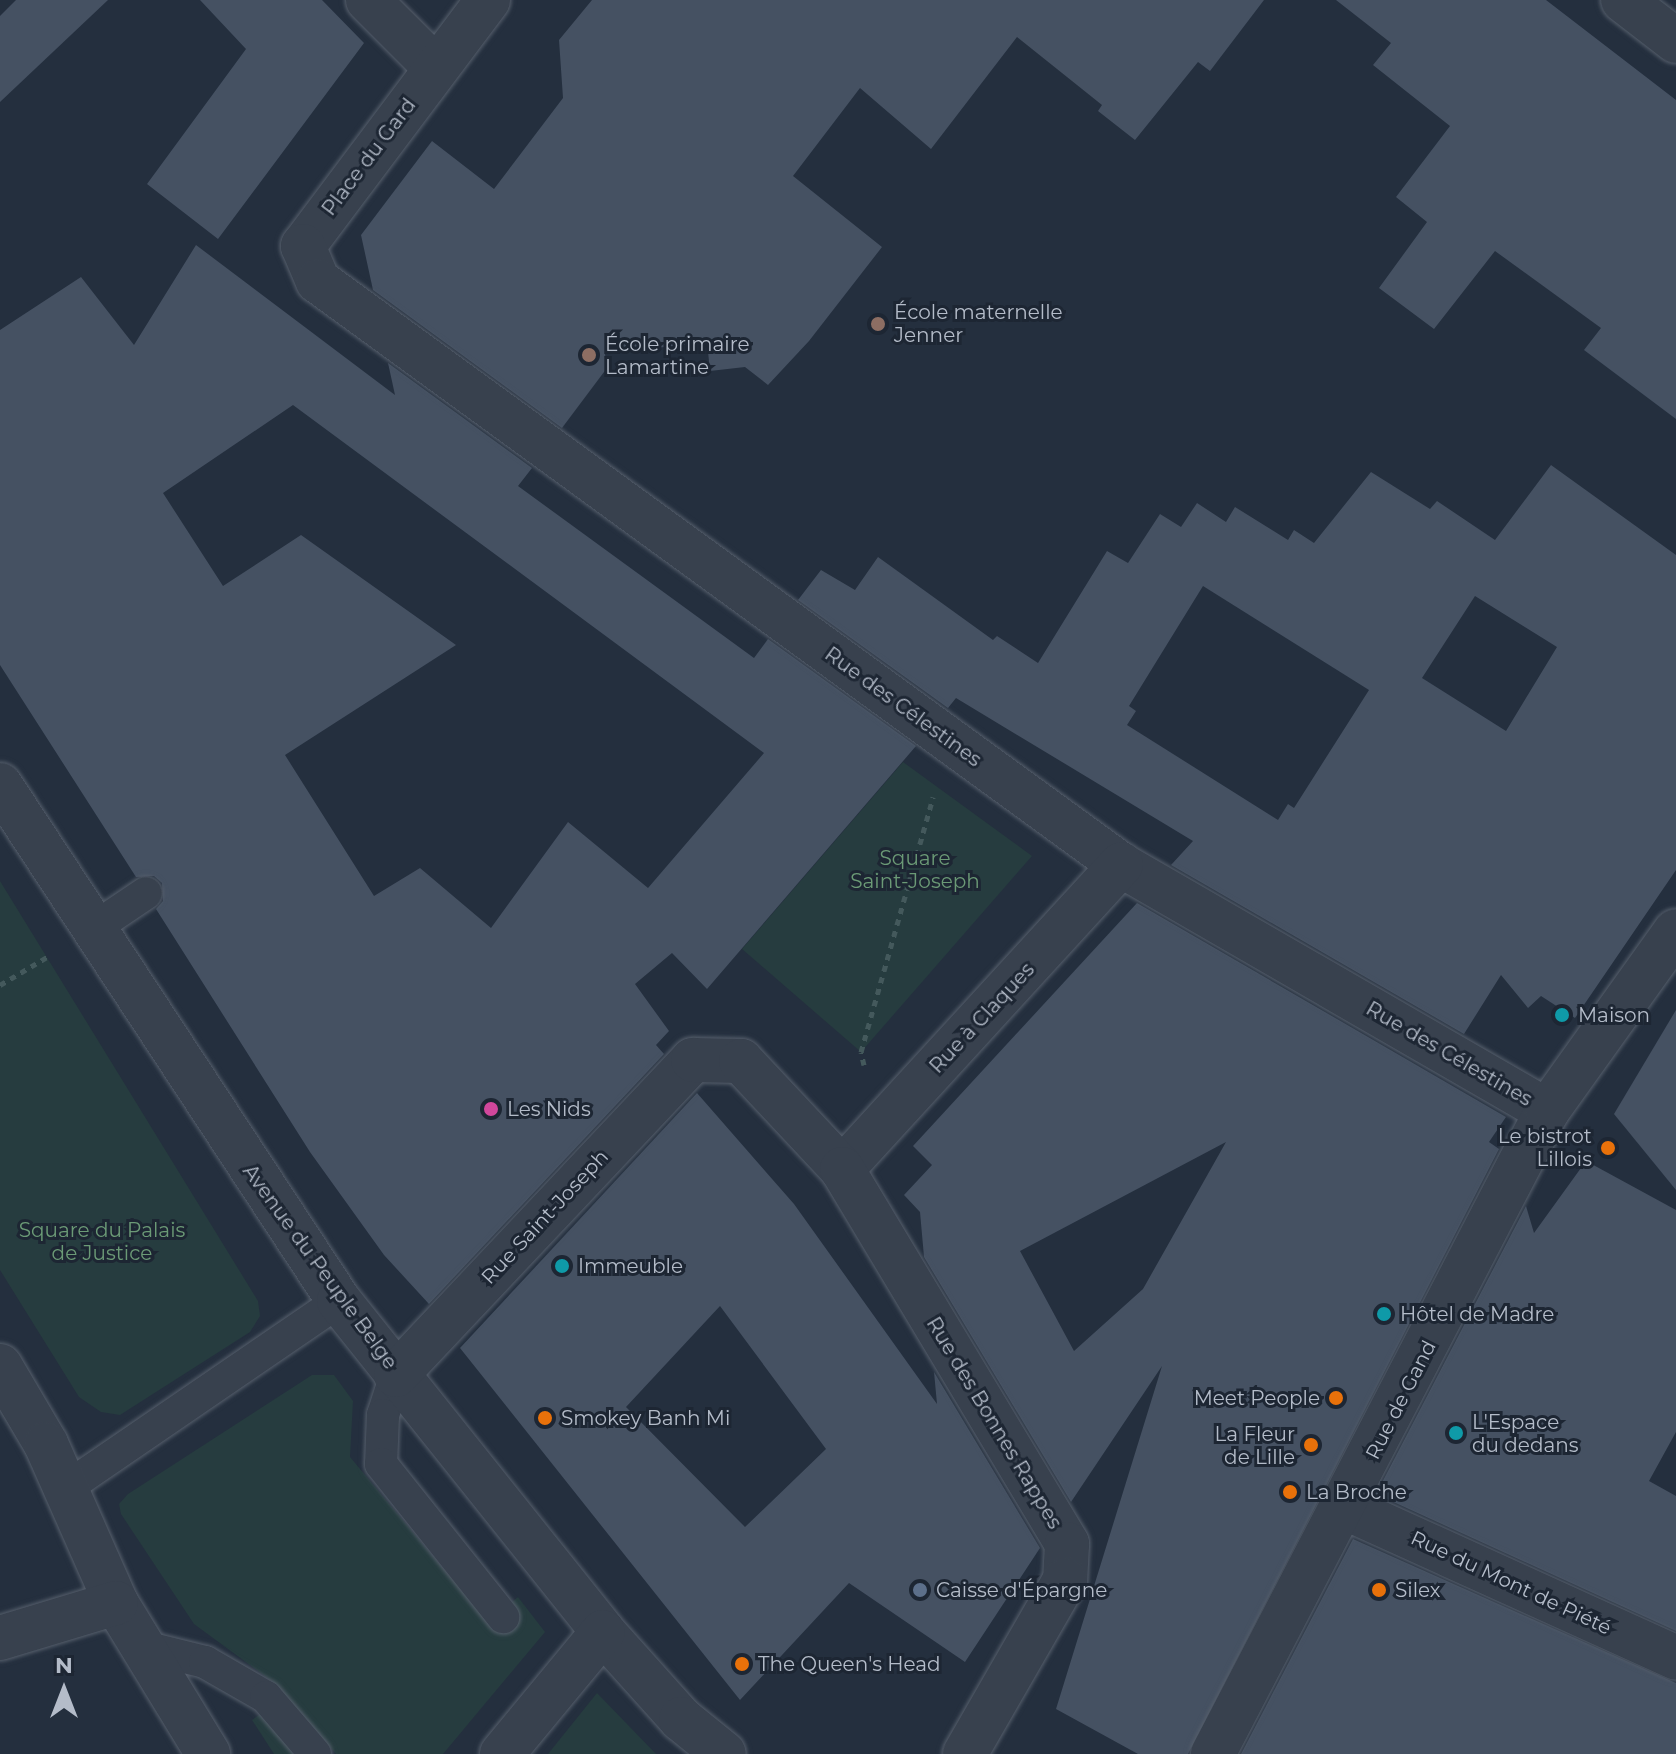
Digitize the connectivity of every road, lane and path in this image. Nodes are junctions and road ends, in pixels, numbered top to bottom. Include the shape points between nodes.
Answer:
1 (368, 0) edge
2 (488, 0) edge
3 (1623, 0) edge
4 (1676, 41) edge
5 (435, 67) junction
6 (303, 246) joint
7 (965, 752) junction
8 (0, 785) edge
9 (1121, 865) junction
10 (146, 893) dead end
11 (91, 930) junction
12 (1676, 931) edge
13 (861, 1052) dead end
14 (693, 1060) joint
15 (1547, 1111) junction
16 (842, 1169) junction
17 (339, 1301) junction
18 (0, 1366) edge
19 (396, 1375) junction
20 (66, 1488) junction
21 (1346, 1508) junction
22 (116, 1603) junction
23 (503, 1617) dead end
24 (603, 1632) junction
25 (0, 1638) edge
26 (140, 1646) junction
27 (1676, 1658) edge
28 (208, 1754) edge
29 (315, 1754) edge
30 (502, 1754) edge
31 (724, 1754) edge
32 (965, 1754) edge
33 (1213, 1754) edge

1 - 5 street
2 - 5 street, Place du Gard
3 - 4 street
5 - 6 street, Place du Gard
6 - 7 street, Rue des Célestines via 318,281
7 - 9 street, Rue des Célestines
7 - 13 path via 937,786
8 - 11 street, Avenue du Peuple Belge
9 - 15 street, Rue des Célestines
9 - 16 street, Rue à Claques
10 - 11 lane
11 - 17 street, Avenue du Peuple Belge
12 - 15 street, Rue de Gand
14 - 16 street, Rue des Bonnes Rappes via 741,1061
14 - 19 street, Rue Saint-Joseph
15 - 21 street, Rue de Gand
16 - 32 street, Rue des Bonnes Rappes via 1067,1544 1065,1580 1010,1685
17 - 19 street, Avenue du Peuple Belge
17 - 20 lane
18 - 20 street
19 - 23 lane via 383,1415 381,1464
19 - 24 street, Avenue du Peuple Belge
20 - 22 street
21 - 27 street, Rue du Mont de Piété
21 - 33 street, Rue de Gand
22 - 25 street
22 - 26 street
24 - 30 street
24 - 31 street, Avenue du Peuple Belge via 681,1719
26 - 28 street
26 - 29 lane via 205,1662 266,1697

